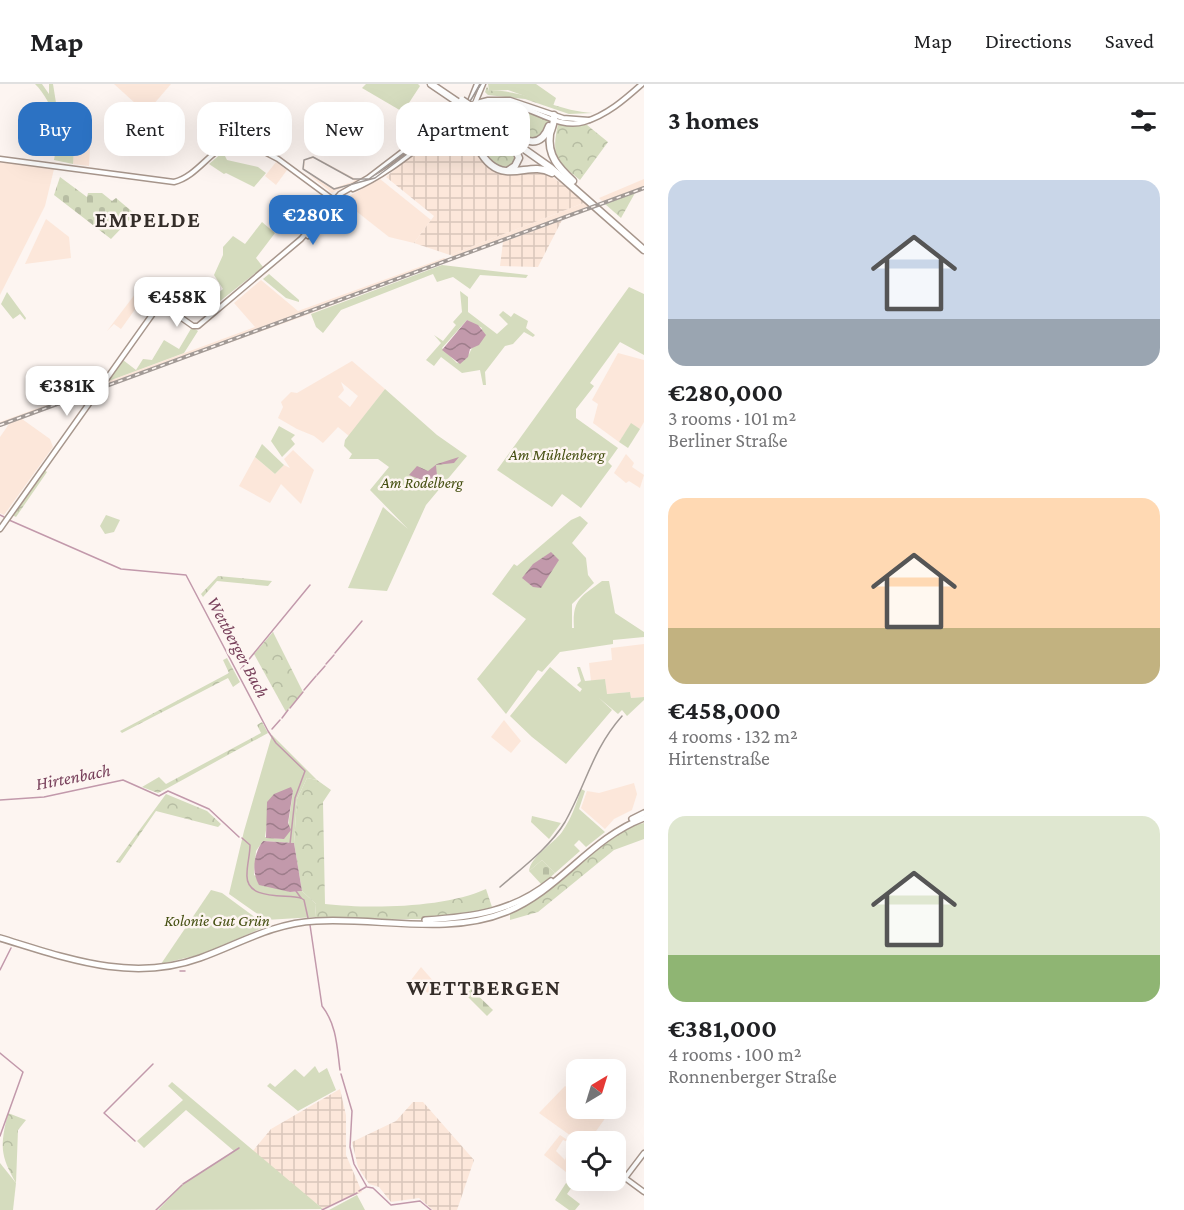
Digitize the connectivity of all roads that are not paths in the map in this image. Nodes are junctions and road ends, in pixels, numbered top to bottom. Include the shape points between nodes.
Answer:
1 (431, 84) edge
2 (438, 84) edge
3 (477, 84) edge
4 (642, 84) edge
5 (482, 86) edge
6 (488, 100) junction
7 (459, 102) edge
8 (460, 102) edge
9 (475, 102) edge
10 (477, 102) edge
11 (485, 102) edge
12 (530, 111) edge
13 (553, 118) junction
14 (530, 142) edge
15 (530, 151) edge
16 (396, 156) edge
17 (406, 156) edge
18 (484, 156) edge
19 (519, 156) edge
20 (0, 159) edge
21 (504, 171) junction
22 (570, 182) junction
23 (335, 201) junction
24 (644, 244) edge
25 (644, 250) edge
26 (0, 529) edge
27 (644, 816) edge
28 (0, 938) edge
29 (644, 1154) edge
30 (644, 1192) edge

1 - 7 highway
2 - 8 highway
3 - 9 street
4 - 13 street via 620,104 589,120
5 - 6 street via 482,96
5 - 10 street
6 - 11 street
6 - 13 street via 521,103
12 - 13 street
13 - 14 highway via 545,135
13 - 22 highway via 552,155
15 - 22 highway
16 - 23 street
17 - 23 street via 377,179
18 - 21 highway
19 - 21 highway via 516,166
20 - 23 street via 174,182 189,176 231,142 242,141 278,159
21 - 22 highway via 534,167
22 - 24 highway
22 - 25 highway
23 - 26 street via 312,232 293,249 194,326 160,304
27 - 28 main road via 607,834 522,901 470,917 286,925 176,965 150,970 119,969
29 - 30 street via 625,1178

